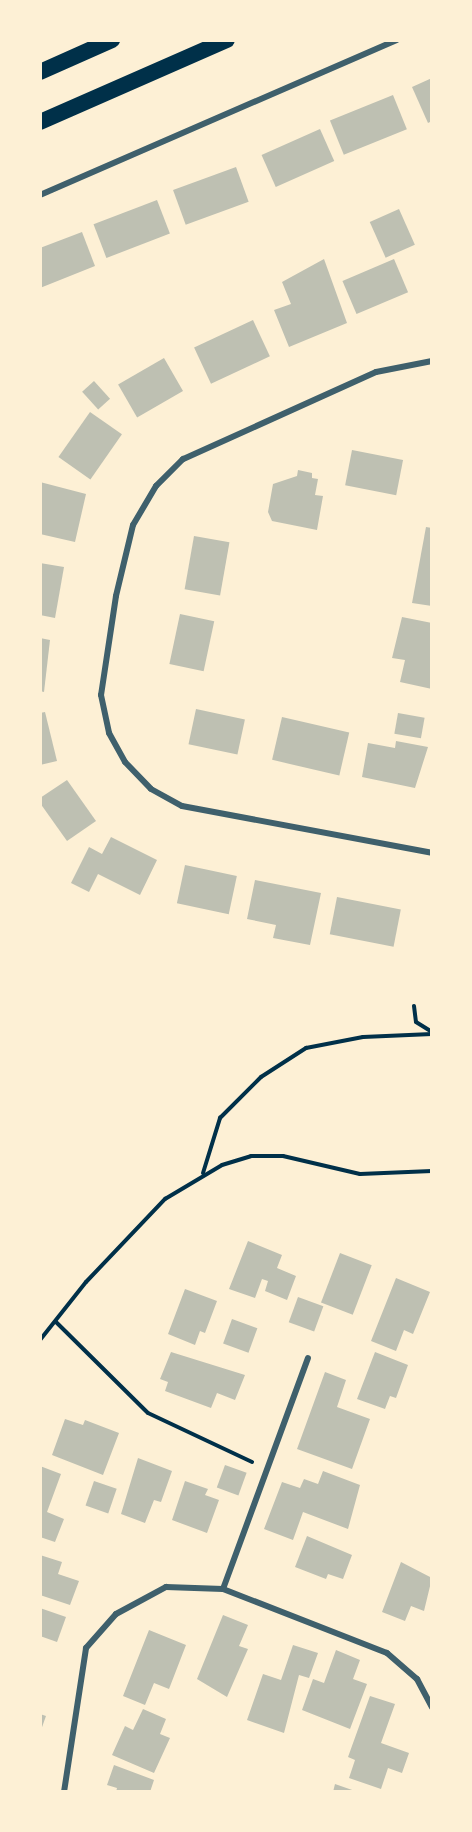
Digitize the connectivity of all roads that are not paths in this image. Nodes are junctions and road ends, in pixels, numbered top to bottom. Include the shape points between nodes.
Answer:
1 (112, 40) edge
2 (227, 40) edge
3 (397, 40) edge
4 (40, 72) edge
5 (40, 122) edge
6 (40, 195) edge
7 (432, 361) edge
8 (432, 853) edge
9 (308, 1358) dead end
10 (223, 1589) junction
11 (432, 1690) edge
12 (426, 1696) junction
13 (432, 1707) edge
14 (64, 1791) edge

1 - 4 highway
2 - 5 highway
3 - 6 street
7 - 8 street via 376,372 183,459 156,486 133,525 116,596 101,695 109,733 126,762 151,789 182,806
9 - 10 street
10 - 12 street via 387,1653 417,1679
10 - 14 street via 166,1587 151,1592 116,1614 93,1639 86,1648
11 - 12 street
12 - 13 street

